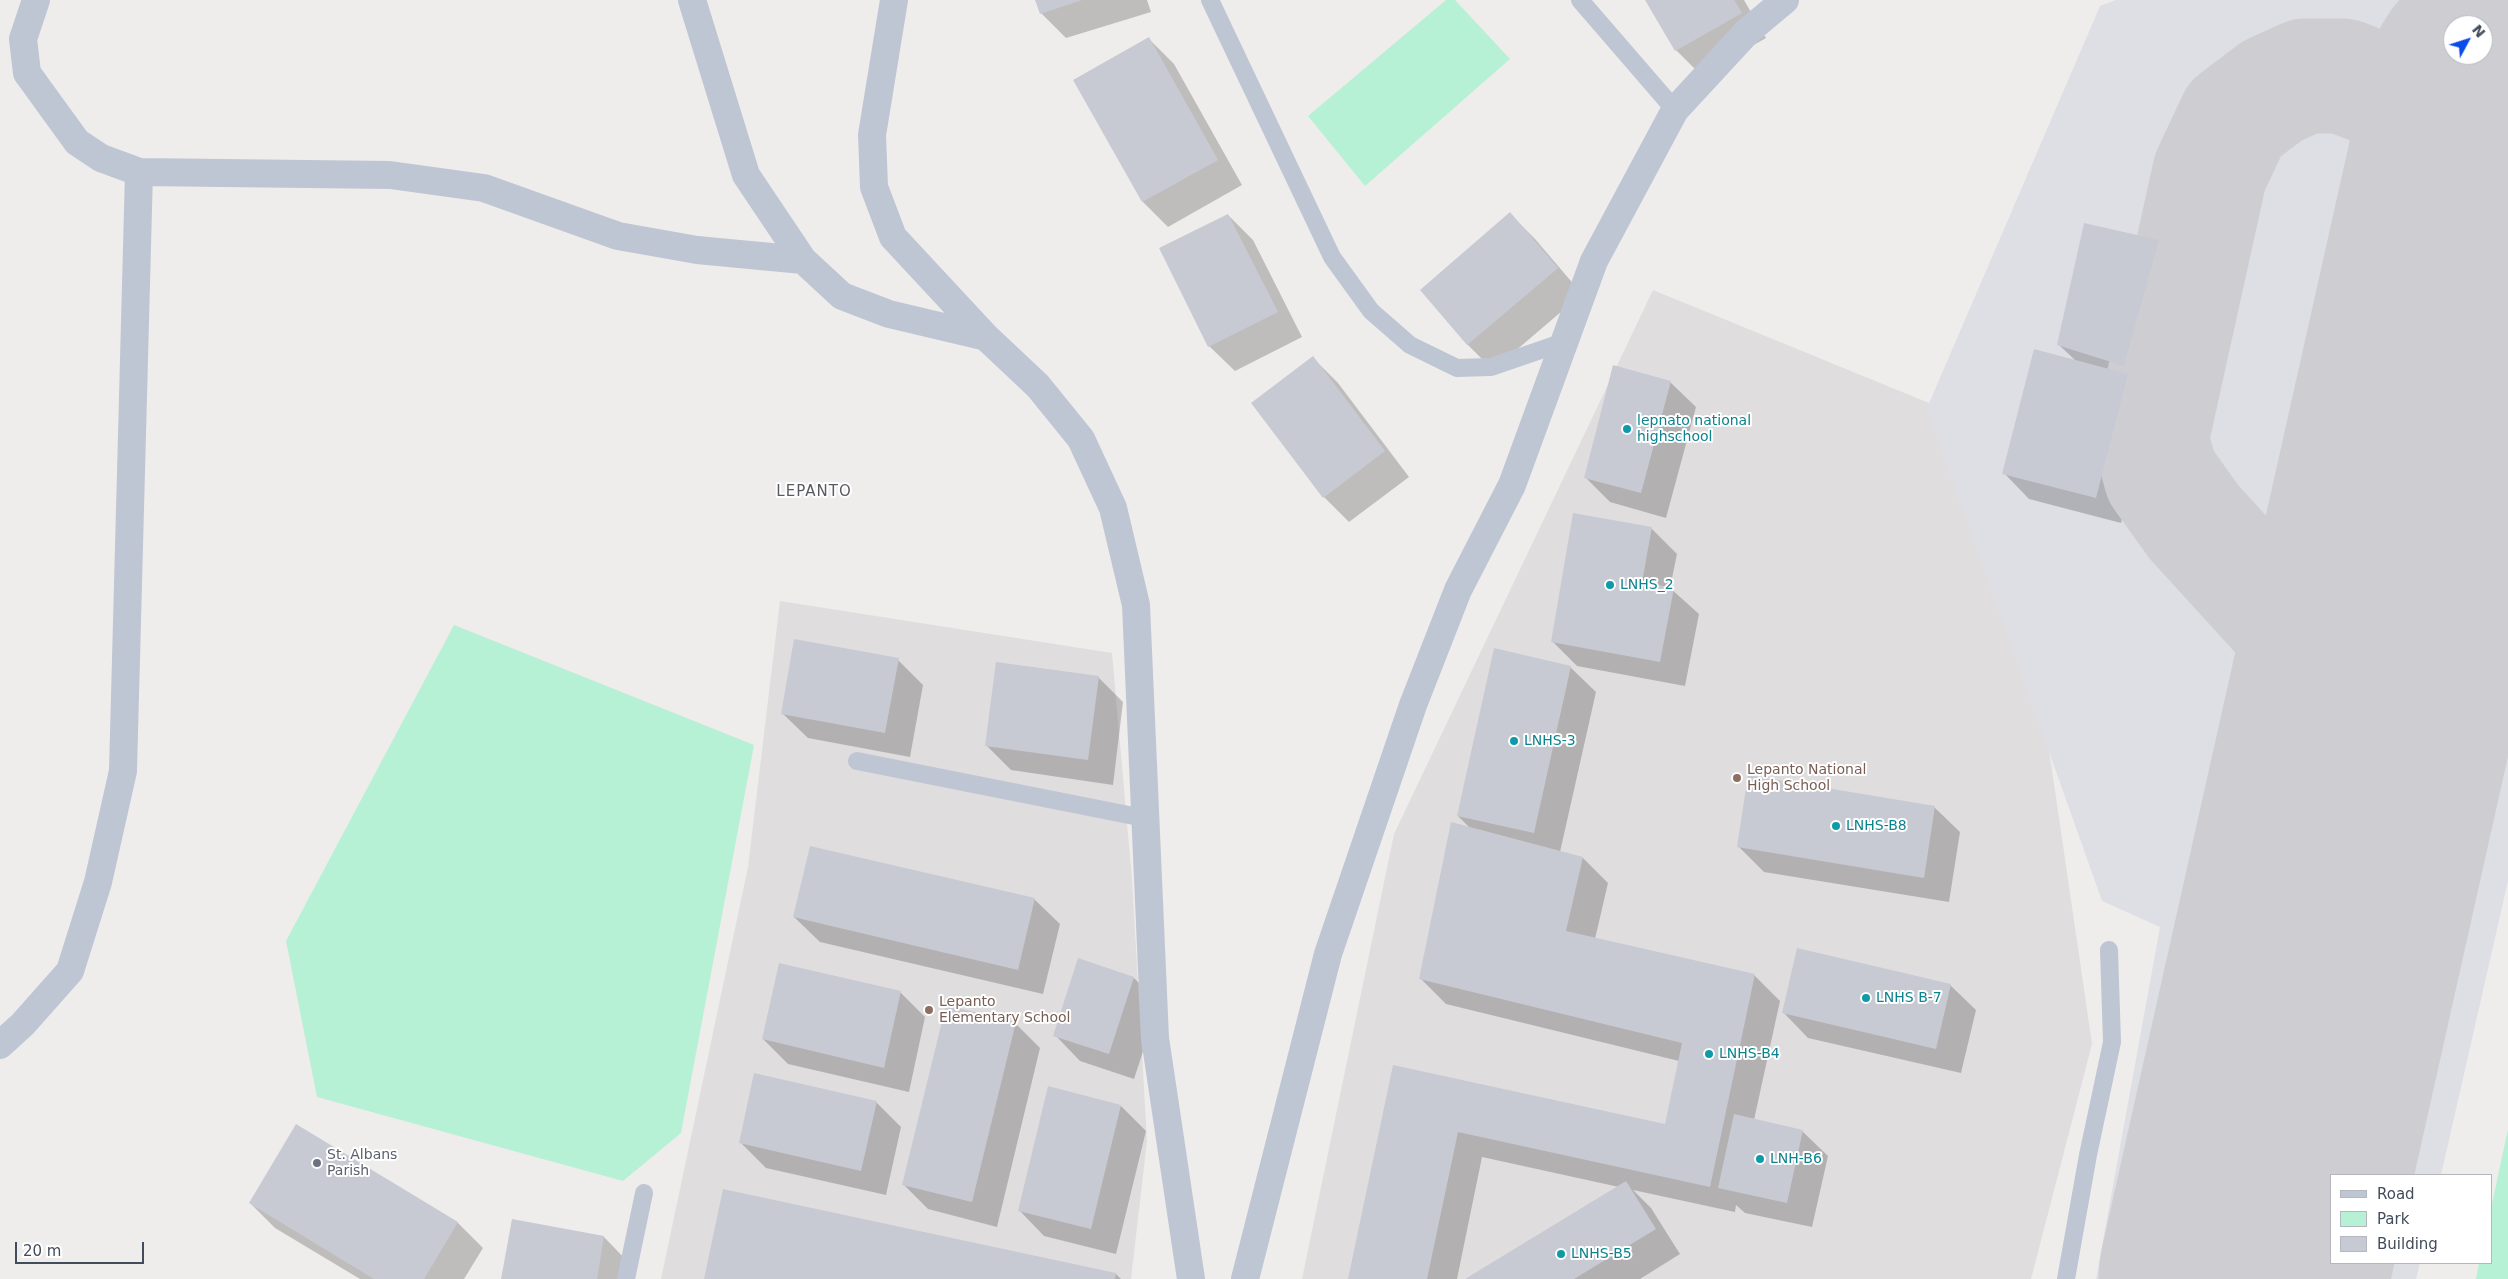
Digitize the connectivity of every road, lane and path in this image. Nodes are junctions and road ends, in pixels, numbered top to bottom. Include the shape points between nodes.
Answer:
1 (36, 0) edge
2 (692, 0) edge
3 (894, 0) edge
4 (1210, 0) edge
5 (1580, 0) edge
6 (1785, 0) edge
7 (1675, 110) junction
8 (139, 172) junction
9 (803, 260) junction
10 (986, 337) junction
11 (1564, 342) junction
12 (857, 761) dead end
13 (1144, 818) junction
14 (2109, 950) dead end
15 (0, 1045) edge
16 (644, 1193) dead end
17 (626, 1279) edge
18 (1191, 1279) edge
19 (1245, 1279) edge
20 (2066, 1279) edge

1 - 8 street via 23,39 27,73 77,142 101,158
2 - 9 street via 746,175
3 - 10 street via 872,135 874,186 893,237
4 - 11 lane via 1332,257 1371,311 1410,346 1457,368 1491,367
5 - 7 lane
6 - 7 street via 1748,32
7 - 11 street via 1594,262
8 - 9 street via 390,175 484,188 618,236 696,250
8 - 15 street via 123,772 98,882 70,971
9 - 10 street via 842,296 889,314
10 - 13 street via 1038,386 1081,439 1113,508 1136,605
11 - 19 street via 1512,484 1458,590 1413,704 1331,945
12 - 13 lane
13 - 18 street via 1156,1038
14 - 20 lane via 2112,1042
16 - 17 lane

